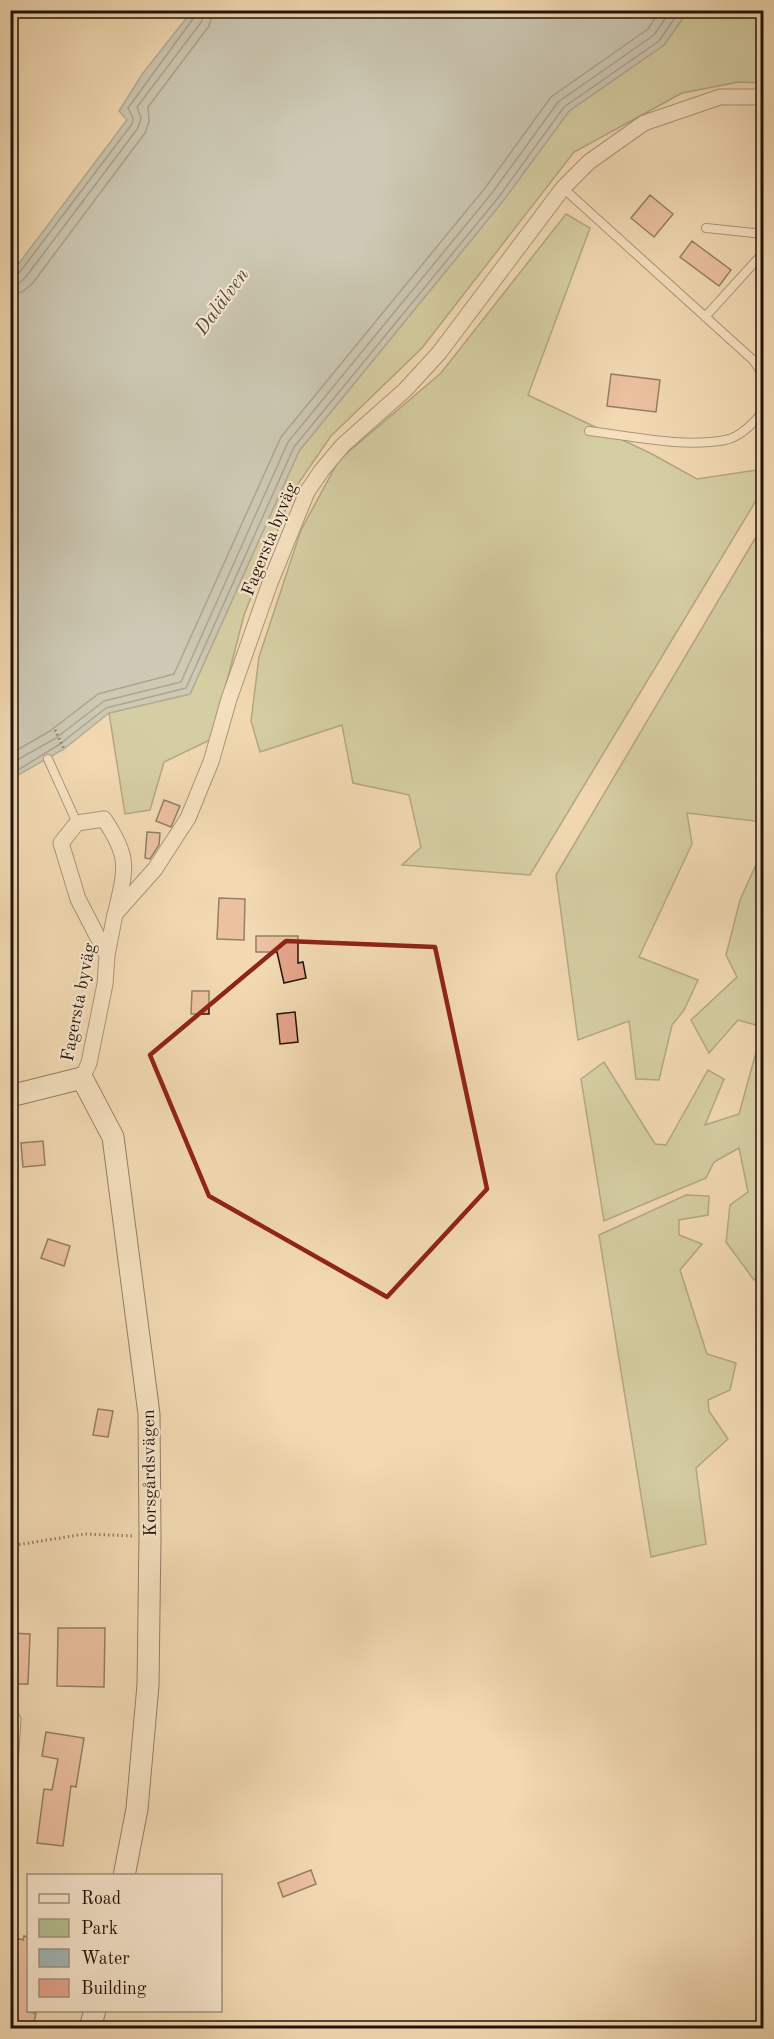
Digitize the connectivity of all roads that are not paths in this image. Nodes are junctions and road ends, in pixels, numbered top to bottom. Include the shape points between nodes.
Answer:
1 (764, 97) edge
2 (564, 188) junction
3 (706, 228) dead end
4 (764, 234) edge
5 (764, 252) edge
6 (705, 317) junction
7 (764, 376) edge
8 (764, 409) edge
9 (589, 431) dead end
10 (48, 759) dead end
11 (77, 823) junction
12 (115, 914) junction
13 (107, 955) junction
14 (82, 1078) junction
15 (10, 1096) edge
16 (10, 1719) edge
17 (10, 1764) edge
18 (124, 1874) edge
19 (94, 2012) edge
20 (90, 2028) edge

1 - 2 street, Fagersta byväg via 720,97 644,123 589,162
2 - 6 lane
2 - 12 street, Fagersta byväg via 439,353 343,446 307,492 270,583 211,762 188,818 155,869
3 - 4 lane
5 - 6 lane
6 - 7 lane via 753,360
8 - 9 lane via 757,420 727,440 685,442
10 - 11 lane
11 - 12 street via 104,819 119,841 126,870
11 - 13 street via 62,843 78,899
12 - 13 street, Fagersta byväg
13 - 14 street, Fagersta byväg via 89,1063
14 - 15 street
14 - 18 street, Korsgårdsvägen via 113,1137 149,1414 148,1685 137,1809
16 - 17 street
19 - 20 street

